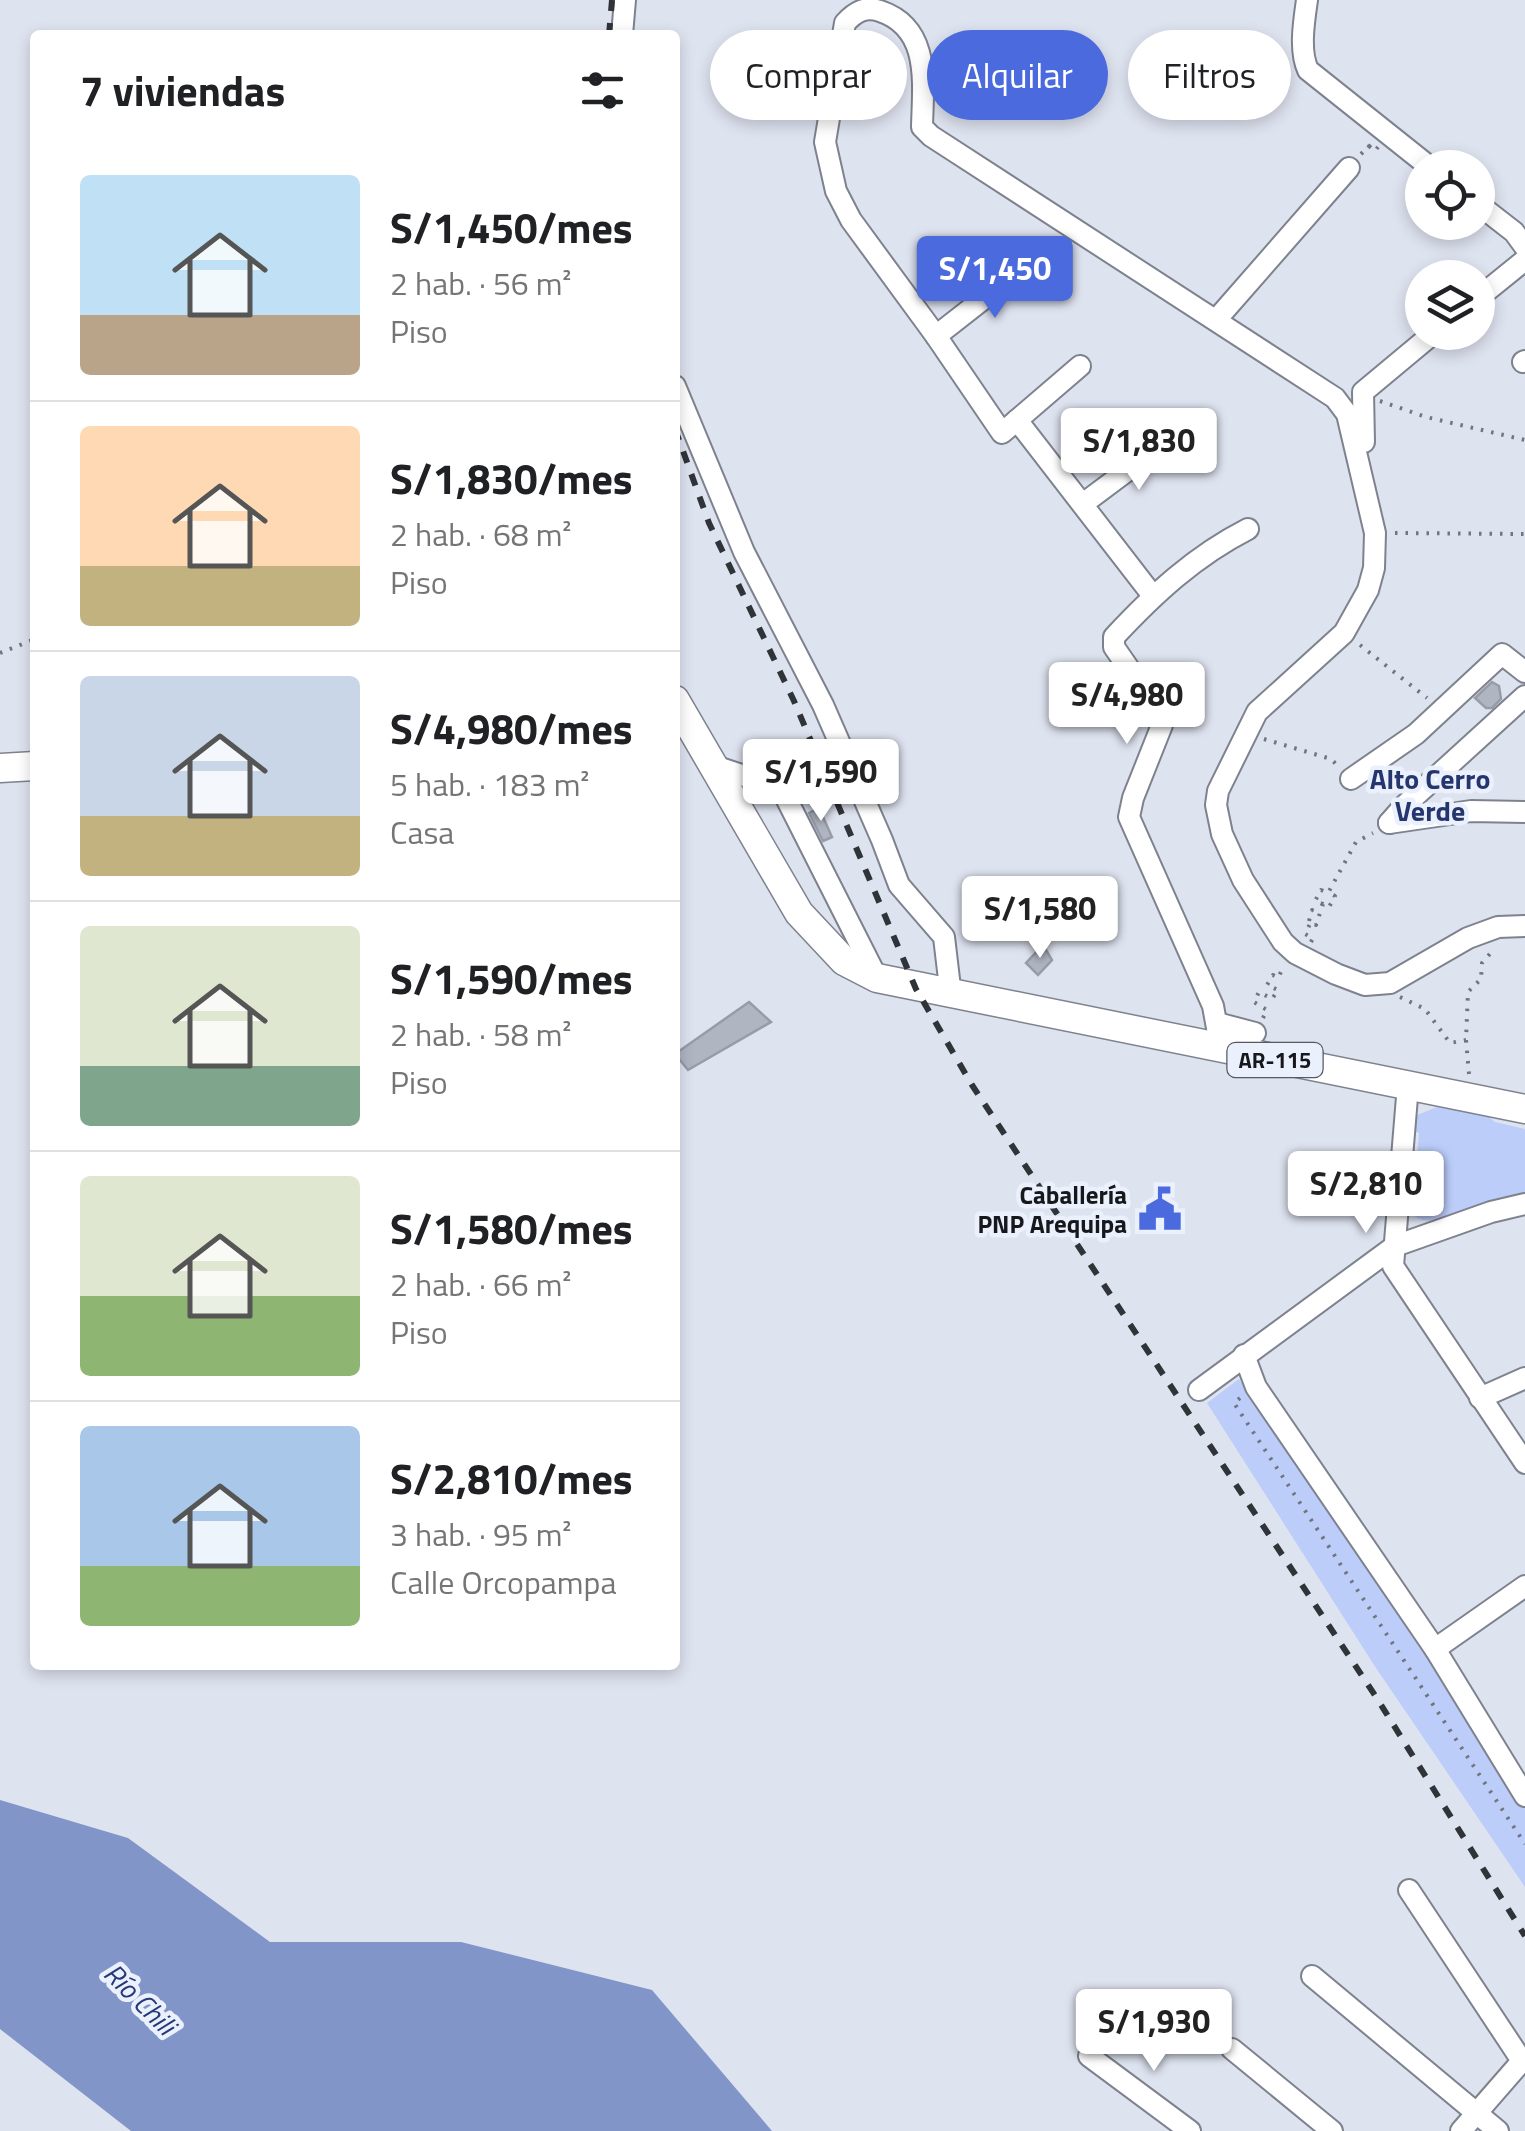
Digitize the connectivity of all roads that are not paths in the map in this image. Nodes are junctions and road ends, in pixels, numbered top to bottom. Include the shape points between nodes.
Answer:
1 (625, 0) edge
2 (1307, 0) edge
3 (622, 30) edge
4 (1408, 150) edge
5 (1352, 159) road end
6 (1495, 217) edge
7 (1525, 247) edge
8 (1525, 260) edge
9 (1023, 268) dead end
10 (1495, 284) edge
11 (1216, 320) junction
12 (936, 336) junction
13 (1413, 350) edge
14 (1080, 366) dead end
15 (680, 398) edge
16 (1017, 420) junction
17 (1163, 444) dead end
18 (1084, 503) junction
19 (1368, 504) junction
20 (1248, 529) dead end
21 (1152, 596) junction
22 (1525, 672) edge
23 (1525, 696) edge
24 (680, 709) edge
25 (711, 765) junction
26 (30, 766) edge
27 (0, 768) edge
28 (1351, 780) road end
29 (1525, 812) edge
30 (1525, 926) edge
31 (877, 978) junction
32 (951, 996) junction
33 (1255, 1033) road end
34 (1219, 1036) junction
35 (1408, 1085) junction
36 (1525, 1109) edge
37 (1525, 1204) edge
38 (1395, 1246) junction
39 (1244, 1355) junction
40 (1525, 1378) edge
41 (1199, 1390) dead end
42 (1480, 1398) junction
43 (1525, 1463) edge
44 (1525, 1586) edge
45 (1435, 1649) junction
46 (1525, 1796) edge
47 (1408, 1890) dead end
48 (1312, 1976) dead end
49 (1232, 2049) dead end
50 (1089, 2056) dead end
51 (1477, 2113) junction
52 (1190, 2131) edge
53 (1332, 2131) edge
54 (1461, 2131) edge
55 (1498, 2131) edge

1 - 3 street
2 - 4 street via 1308,70
5 - 11 street
6 - 7 street
8 - 10 street
9 - 12 street
11 - 12 street via 931,136 922,126 922,57 915,38 889,15 860,10 845,23 826,153 851,220
11 - 19 street via 1335,398 1347,414
12 - 16 street via 1002,433
13 - 19 street via 1363,392
14 - 16 street
15 - 32 street via 899,886 944,937
16 - 18 street
17 - 18 street
18 - 21 street
19 - 30 street via 1375,533 1368,590 1344,633 1257,712 1218,791 1218,818 1242,880 1274,930 1294,952 1366,985 1410,973 1468,938
20 - 21 street via 1213,547
21 - 34 street via 1114,637 1162,725 1129,817 1214,1006
22 - 28 street via 1502,654 1416,734
23 - 29 street via 1389,823
24 - 25 main road, AR-115
25 - 31 main road, AR-115 via 799,913 844,960
25 - 31 street via 780,788
26 - 27 main road
31 - 32 main road, AR-115
32 - 34 main road, AR-115
33 - 34 street
34 - 35 main road, AR-115
35 - 36 main road, AR-115
35 - 38 street
37 - 38 street
38 - 39 street
38 - 42 street via 1393,1266
39 - 41 street
39 - 45 street via 1256,1386
40 - 42 street
42 - 43 street
44 - 45 street
45 - 46 street
47 - 51 street via 1522,2061
48 - 51 street
49 - 53 street
50 - 52 street
51 - 54 street
51 - 55 street

